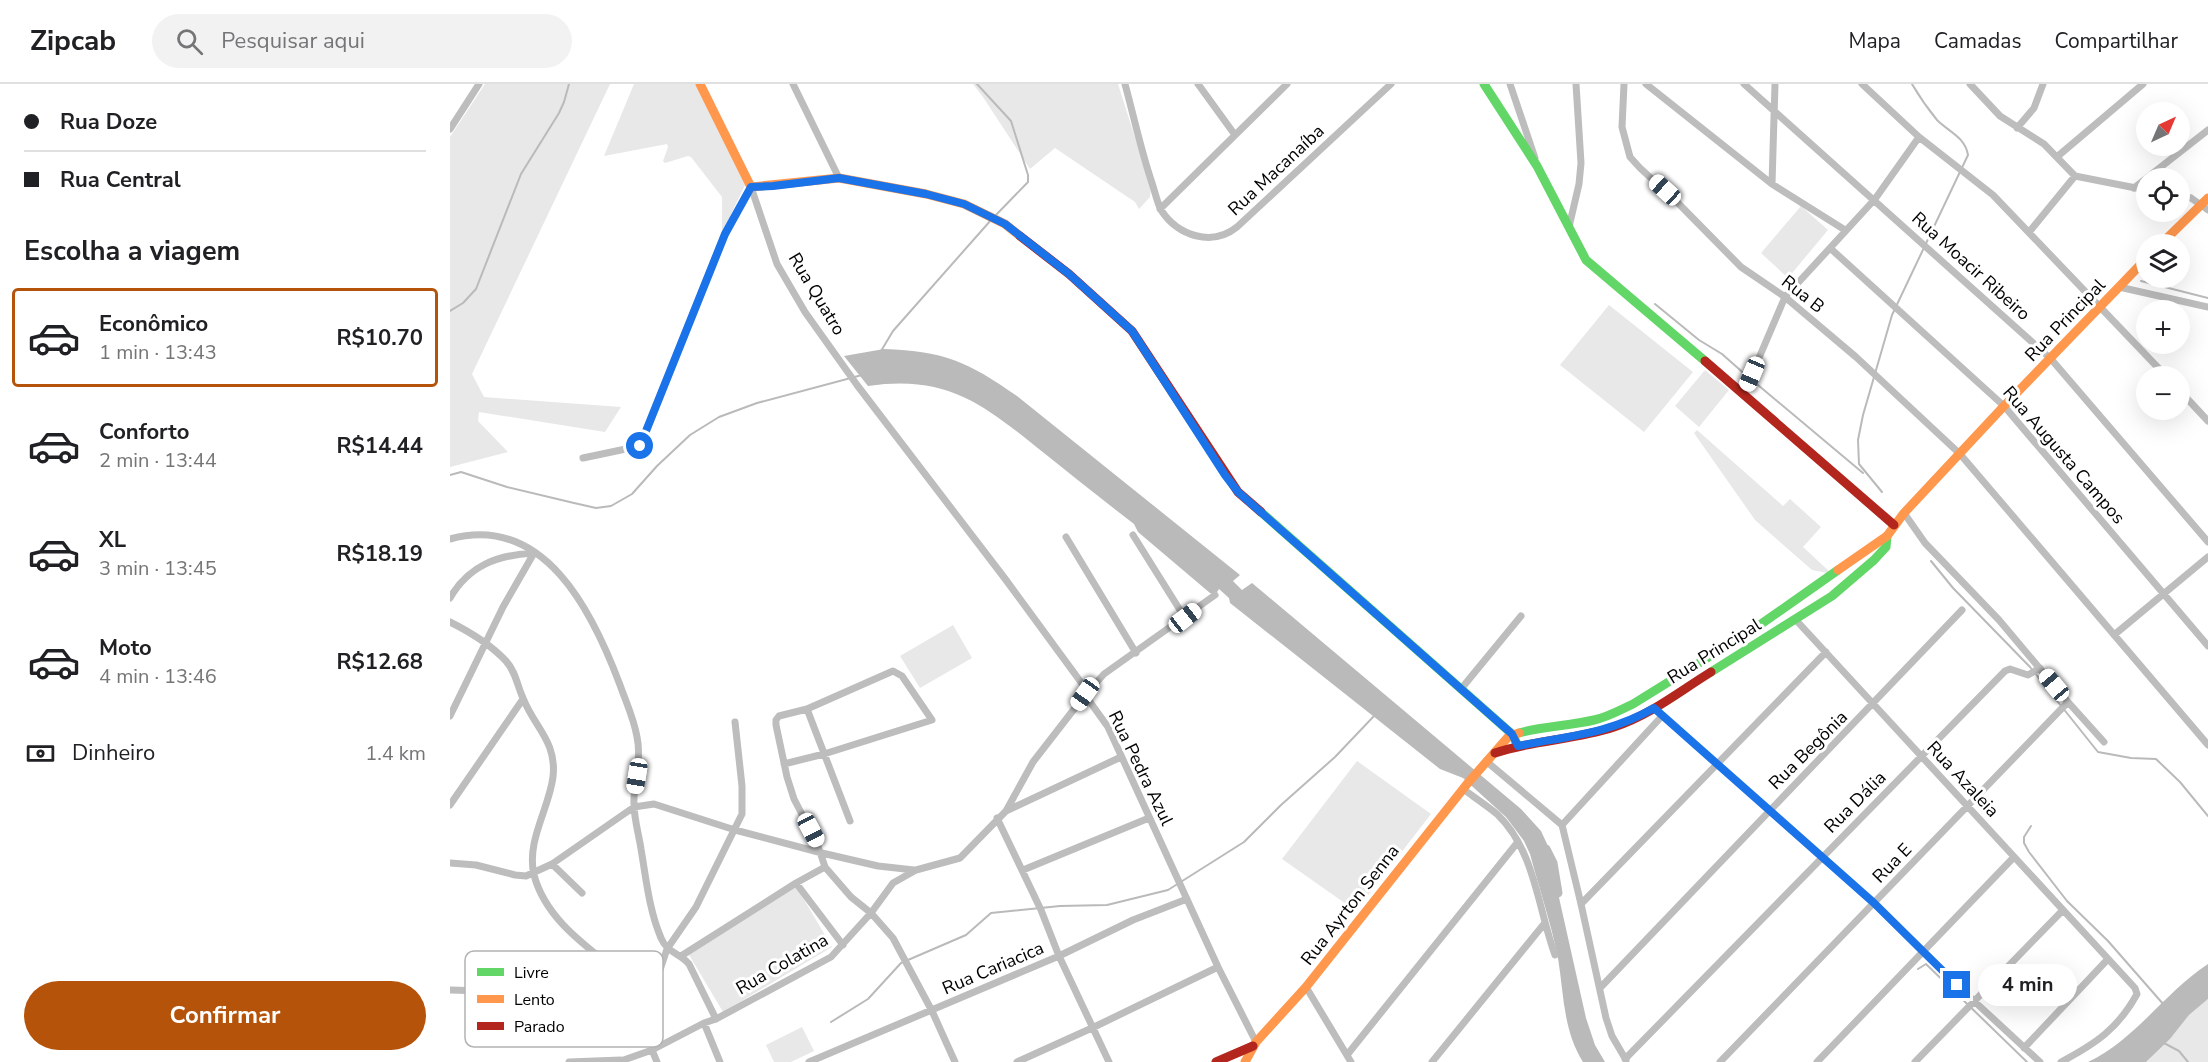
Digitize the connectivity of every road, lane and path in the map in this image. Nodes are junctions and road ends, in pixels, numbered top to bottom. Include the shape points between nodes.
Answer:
1 (479, 84) edge
2 (793, 84) edge
3 (1125, 84) edge
4 (1198, 84) edge
5 (1287, 84) edge
6 (1391, 84) edge
7 (1484, 84) edge
8 (1510, 84) edge
9 (1576, 84) edge
10 (1624, 84) edge
11 (1646, 84) edge
12 (1744, 84) edge
13 (1775, 84) edge
14 (1862, 84) edge
15 (1970, 84) edge
16 (2043, 84) edge
17 (2143, 84) edge
18 (701, 85) edge
19 (1774, 111) junction
20 (2017, 128) junction
21 (450, 129) edge
22 (2208, 130) edge
23 (1236, 135) junction
24 (1919, 137) junction
25 (2058, 156) junction
26 (1538, 166) junction
27 (2075, 176) junction
28 (839, 178) junction
29 (1772, 184) junction
30 (751, 187) junction
31 (2134, 188) joint
32 (2190, 198) edge
33 (1875, 199) junction
34 (2206, 203) edge
35 (1160, 209) junction
36 (1569, 227) junction
37 (1845, 230) junction
38 (2030, 231) junction
39 (2172, 234) edge
40 (1830, 248) junction
41 (2136, 269) edge
42 (2119, 287) junction
43 (1785, 297) junction
44 (2100, 306) junction
45 (2208, 307) edge
46 (2051, 359) junction
47 (2157, 366) edge
48 (857, 385) joint
49 (1744, 393) junction
50 (2190, 402) edge
51 (2004, 406) junction
52 (2208, 421) edge
53 (1960, 454) junction
54 (583, 458) dead end
55 (1899, 519) junction
56 (1133, 535) dead end
57 (1887, 536) junction
58 (1066, 537) dead end
59 (450, 539) edge
60 (2208, 542) edge
61 (534, 553) junction
62 (2208, 557) edge
63 (2163, 593) junction
64 (1215, 595) dead end
65 (450, 598) edge
66 (1962, 610) dead end
67 (1521, 616) dead end
68 (1185, 618) junction
69 (1795, 620) junction
70 (450, 622) edge
71 (2114, 635) junction
72 (2207, 641) edge
73 (485, 643) junction
74 (1136, 652) junction
75 (1826, 652) junction
76 (2036, 671) junction
77 (1461, 688) junction
78 (1085, 694) junction
79 (523, 699) junction
80 (1874, 704) junction
81 (2065, 706) junction
82 (1654, 708) junction
83 (807, 709) junction
84 (450, 716) edge
85 (1662, 716) junction
86 (735, 722) dead end
87 (1512, 734) junction
88 (2104, 742) dead end
89 (2208, 745) edge
90 (1518, 746) junction
91 (825, 754) junction
92 (1922, 756) junction
93 (1121, 757) junction
94 (1487, 761) junction
95 (784, 764) junction
96 (1717, 766) junction
97 (1465, 787) junction
98 (450, 806) edge
99 (1968, 806) junction
100 (634, 807) junction
101 (1769, 810) junction
102 (1006, 811) junction
103 (998, 818) junction
104 (1149, 818) junction
105 (850, 821) dead end
106 (1562, 825) junction
107 (735, 830) junction
108 (1517, 843) junction
109 (822, 853) junction
110 (1822, 856) junction
111 (2014, 857) junction
112 (450, 863) edge
113 (552, 864) junction
114 (825, 867) junction
115 (916, 870) junction
116 (1023, 870) junction
117 (534, 873) junction
118 (796, 883) junction
119 (582, 893) dead end
120 (1187, 899) junction
121 (1874, 903) junction
122 (1581, 904) junction
123 (2063, 910) junction
124 (871, 913) junction
125 (1544, 924) junction
126 (843, 945) junction
127 (667, 949) junction
128 (593, 951) edge
129 (1924, 952) junction
130 (1555, 955) dead end
131 (681, 956) junction
132 (1059, 956) junction
133 (2108, 959) junction
134 (663, 961) edge
135 (1218, 967) junction
136 (1306, 987) junction
137 (1600, 988) junction
138 (450, 990) edge
139 (465, 990) edge
140 (1974, 1001) junction
141 (932, 1011) junction
142 (716, 1019) junction
143 (704, 1023) junction
144 (1092, 1028) junction
145 (663, 1044) edge
146 (1255, 1044) junction
147 (652, 1047) edge
148 (658, 1047) edge
149 (2024, 1048) junction
150 (652, 1050) junction
151 (1349, 1059) edge
152 (1626, 1060) edge
153 (620, 1061) edge
154 (569, 1062) edge
155 (657, 1062) edge
156 (720, 1062) edge
157 (809, 1062) edge
158 (955, 1062) edge
159 (1017, 1062) edge
160 (1109, 1062) edge
161 (1216, 1062) edge
162 (1245, 1062) edge
163 (1432, 1062) edge
164 (1719, 1062) edge
165 (1817, 1062) edge
166 (1915, 1062) edge
167 (2040, 1062) edge
168 (2061, 1062) edge

1 - 21 street
2 - 28 street
3 - 35 street
4 - 23 street
5 - 23 street
6 - 35 street, Rua Macanaíba via 1228,234 1204,238 1190,234
7 - 26 main road
8 - 26 street
9 - 36 street via 1581,163
10 - 43 street, Rua B via 1622,127 1630,157 1741,267
11 - 29 street
12 - 19 street, Rua Moacir Ribeiro
13 - 19 street
14 - 24 street
15 - 20 street
16 - 20 street via 2034,108
17 - 25 street
18 - 30 main road, Rua Quatro
19 - 29 street
19 - 33 street, Rua Moacir Ribeiro
20 - 25 street
22 - 31 street
23 - 35 street
24 - 33 street
24 - 38 street via 1993,195
25 - 27 street
26 - 36 main road
27 - 31 street
27 - 38 street
28 - 30 main road
28 - 77 main road via 964,204 1005,224 1069,274 1132,331 1238,492
29 - 37 street
30 - 48 street, Rua Quatro via 777,264 805,312
30 - 54 street via 725,234 640,446
32 - 34 street
33 - 37 street
33 - 46 street, Rua Moacir Ribeiro
34 - 39 main road
36 - 49 main road via 1580,251 1598,272
37 - 40 street
38 - 44 street
40 - 43 street
40 - 51 street, Rua Augusta Campos
41 - 42 main road, Rua Principal
42 - 44 main road, Rua Principal
42 - 45 street
43 - 49 street
43 - 53 street, Rua B
44 - 46 main road, Rua Principal
44 - 47 street
46 - 51 main road, Rua Principal
46 - 60 street, Rua Moacir Ribeiro
48 - 78 street, Rua Pedra Azul via 1006,580 1083,685
49 - 55 main road
50 - 52 street
51 - 53 main road, Rua Principal
51 - 63 street, Rua Augusta Campos
53 - 55 main road, Rua Principal
53 - 71 street
55 - 57 main road, Rua Principal
55 - 76 street via 1999,620
56 - 68 street
57 - 69 main road, Rua Principal via 1886,547 1874,560 1832,596
57 - 87 main road, Rua Principal via 1754,629 1633,704 1594,720
58 - 74 street
59 - 61 street via 475,533 496,535
61 - 65 street via 490,561 469,574
61 - 73 street
61 - 100 street via 569,585 610,658 637,736 639,761
62 - 63 street
63 - 71 street
63 - 72 street, Rua Augusta Campos
64 - 68 street
66 - 80 street, Rua Begônia
67 - 77 street
68 - 74 street
69 - 75 street, Rua Azaleia
69 - 82 main road, Rua Principal
70 - 73 street
71 - 89 street
73 - 79 street via 512,668
73 - 84 street
74 - 78 street via 1104,674
75 - 80 street, Rua Azaleia
75 - 96 street
76 - 81 street
76 - 92 street, Rua Dália via 2025,675 2005,671
77 - 87 main road
78 - 93 street, Rua Pedra Azul
78 - 102 street via 1033,762
79 - 98 street
79 - 117 street via 553,758 551,786 534,845
80 - 92 street, Rua Azaleia
80 - 101 street, Rua Begônia
81 - 88 street
81 - 99 street, Rua E
82 - 85 street
82 - 90 main road, Rua Principal via 1614,727
83 - 91 street
83 - 91 street via 889,672 902,676 932,720
83 - 95 street via 778,716 776,720
85 - 96 street
85 - 106 street
86 - 107 street via 743,806
87 - 90 main road
87 - 94 main road
90 - 94 main road, Rua Principal
91 - 95 street
91 - 105 street
92 - 99 street, Rua Azaleia
92 - 110 street, Rua Dália
93 - 102 street, Rua Colatina
93 - 104 street, Rua Pedra Azul
94 - 97 main road, Rua Ayrton Senna
94 - 106 street
95 - 109 street via 794,799
96 - 101 street
96 - 122 street
97 - 108 street via 1496,814
97 - 136 main road, Rua Ayrton Senna
99 - 111 street, Rua Azaleia
99 - 121 street, Rua E
100 - 107 street via 663,806
100 - 113 street
100 - 127 street via 654,915
101 - 110 street
101 - 137 street, Rua Begônia
102 - 103 street, Rua Colatina
103 - 115 street, Rua Colatina via 960,858
103 - 116 street
104 - 116 street
104 - 120 street, Rua Pedra Azul
106 - 122 street
107 - 109 street
107 - 127 street via 696,908
108 - 125 street via 1535,884
108 - 151 street
109 - 114 street
109 - 115 street
110 - 121 street
110 - 152 street, Rua Dália
111 - 123 street, Rua Azaleia
111 - 129 street
112 - 117 street via 519,876
113 - 117 street
113 - 119 street
114 - 118 street
114 - 124 street
115 - 124 street, Rua Colatina via 893,883
116 - 132 street
117 - 128 street via 548,906
118 - 126 street
118 - 131 street
120 - 132 street, Rua Cariacica
120 - 135 street, Rua Pedra Azul
121 - 129 street
121 - 164 street, Rua E
122 - 137 street
123 - 133 street, Rua Azaleia
123 - 140 street
124 - 126 street, Rua Colatina
124 - 141 street via 903,953
125 - 130 street
125 - 163 street
126 - 142 street, Rua Colatina via 831,957
127 - 131 street
127 - 134 street
129 - 140 street
129 - 165 street
131 - 142 street via 689,964
132 - 141 street, Rua Cariacica
132 - 144 street
133 - 149 street
133 - 168 street, Rua Azaleia via 2137,994 2110,1031
135 - 144 street
135 - 146 street, Rua Pedra Azul
136 - 146 main road, Rua Ayrton Senna
136 - 151 street
137 - 152 street via 1605,1018
138 - 139 street
140 - 149 street
140 - 166 street
141 - 157 street, Rua Cariacica
141 - 158 street
142 - 143 street, Rua Colatina
143 - 145 street, Rua Colatina
143 - 156 street
144 - 159 street
144 - 160 street
146 - 161 main road
146 - 162 main road, Rua Ayrton Senna
147 - 150 street
148 - 150 street, Rua Colatina
149 - 167 street
150 - 153 street, Rua Colatina
150 - 155 street
153 - 154 street, Rua Colatina

